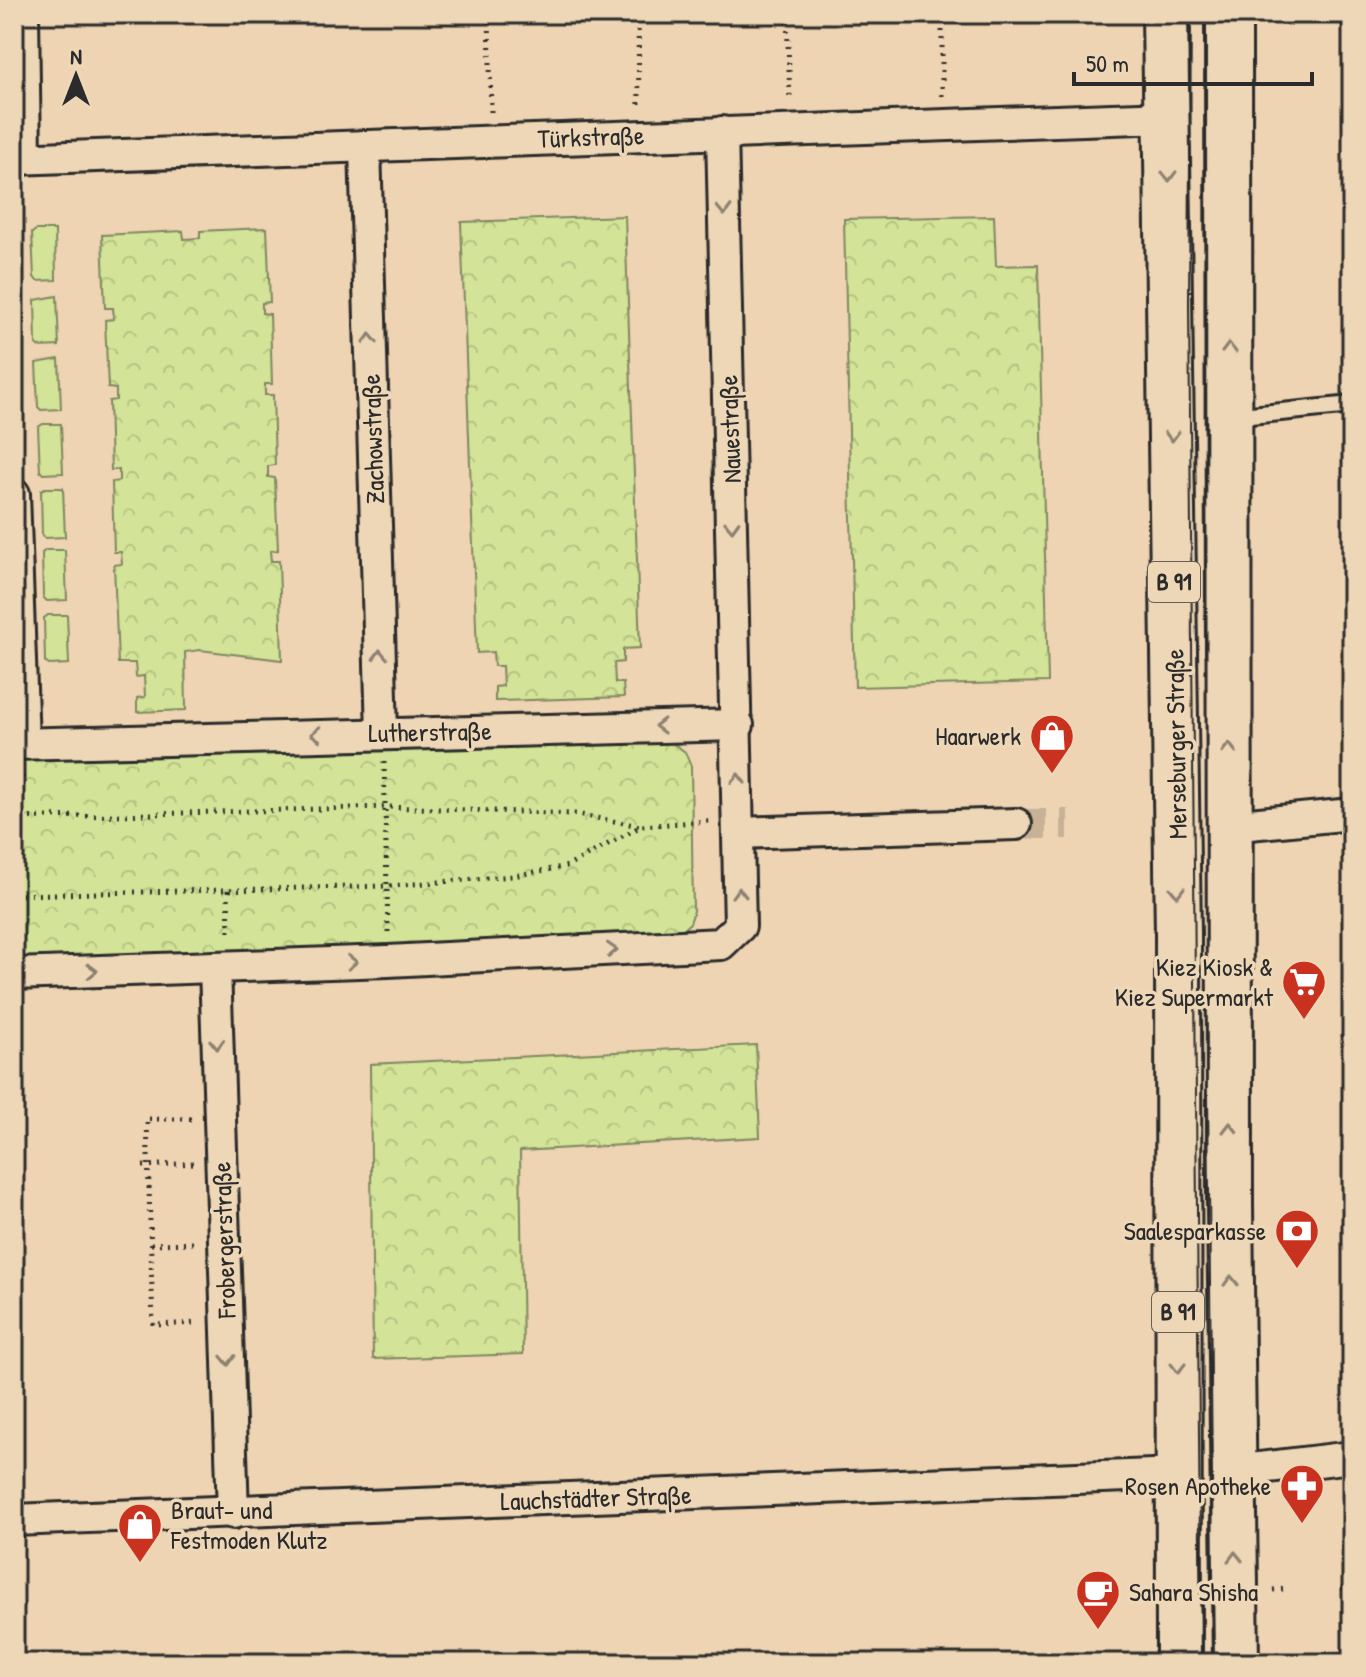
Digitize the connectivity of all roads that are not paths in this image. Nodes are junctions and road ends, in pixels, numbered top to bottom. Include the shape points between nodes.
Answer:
1 (23, 14) edge
2 (1165, 14) edge
3 (1229, 14) edge
4 (1168, 117) junction
5 (722, 132) junction
6 (365, 146) junction
7 (20, 159) edge
8 (1352, 405) edge
9 (1228, 417) junction
10 (14, 494) edge
11 (738, 725) junction
12 (382, 733) junction
13 (18, 743) edge
14 (1352, 814) edge
15 (1016, 824) tunnel mouth
16 (738, 826) junction
17 (1229, 826) junction
18 (222, 966) junction
19 (14, 974) edge
20 (1352, 1457) edge
21 (1234, 1471) junction
22 (1178, 1474) junction
23 (233, 1513) junction
24 (14, 1520) edge
25 (1179, 1663) edge
26 (1236, 1663) edge

1 - 7 street
2 - 4 main road, Merseburger Straße / B 91
9 -> 3 main road, Merseburger Straße / B 91
4 - 5 street, Türkstraße
4 -> 22 main road, Merseburger Straße / B 91
5 - 6 street, Türkstraße
5 -> 11 street, Nauestraße
6 - 7 street, Türkstraße
12 -> 6 street, Zachowstraße
8 - 9 lane
17 -> 9 main road, Merseburger Straße / B 91
10 - 13 street
11 -> 12 street, Lutherstraße
16 -> 11 street
12 -> 13 street, Lutherstraße
14 - 17 street
15 - 16 street
18 -> 16 street via 721,944 740,926
21 -> 17 main road, Merseburger Straße / B 91
19 -> 18 street
18 -> 23 street, Frobergerstraße via 220,1118
20 - 21 street
21 - 22 main road
26 -> 21 main road, Merseburger Straße / B 91
22 - 23 street, Lauchstädter Straße
22 - 25 main road, Merseburger Straße / B 91
23 - 24 street, Lauchstädter Straße

